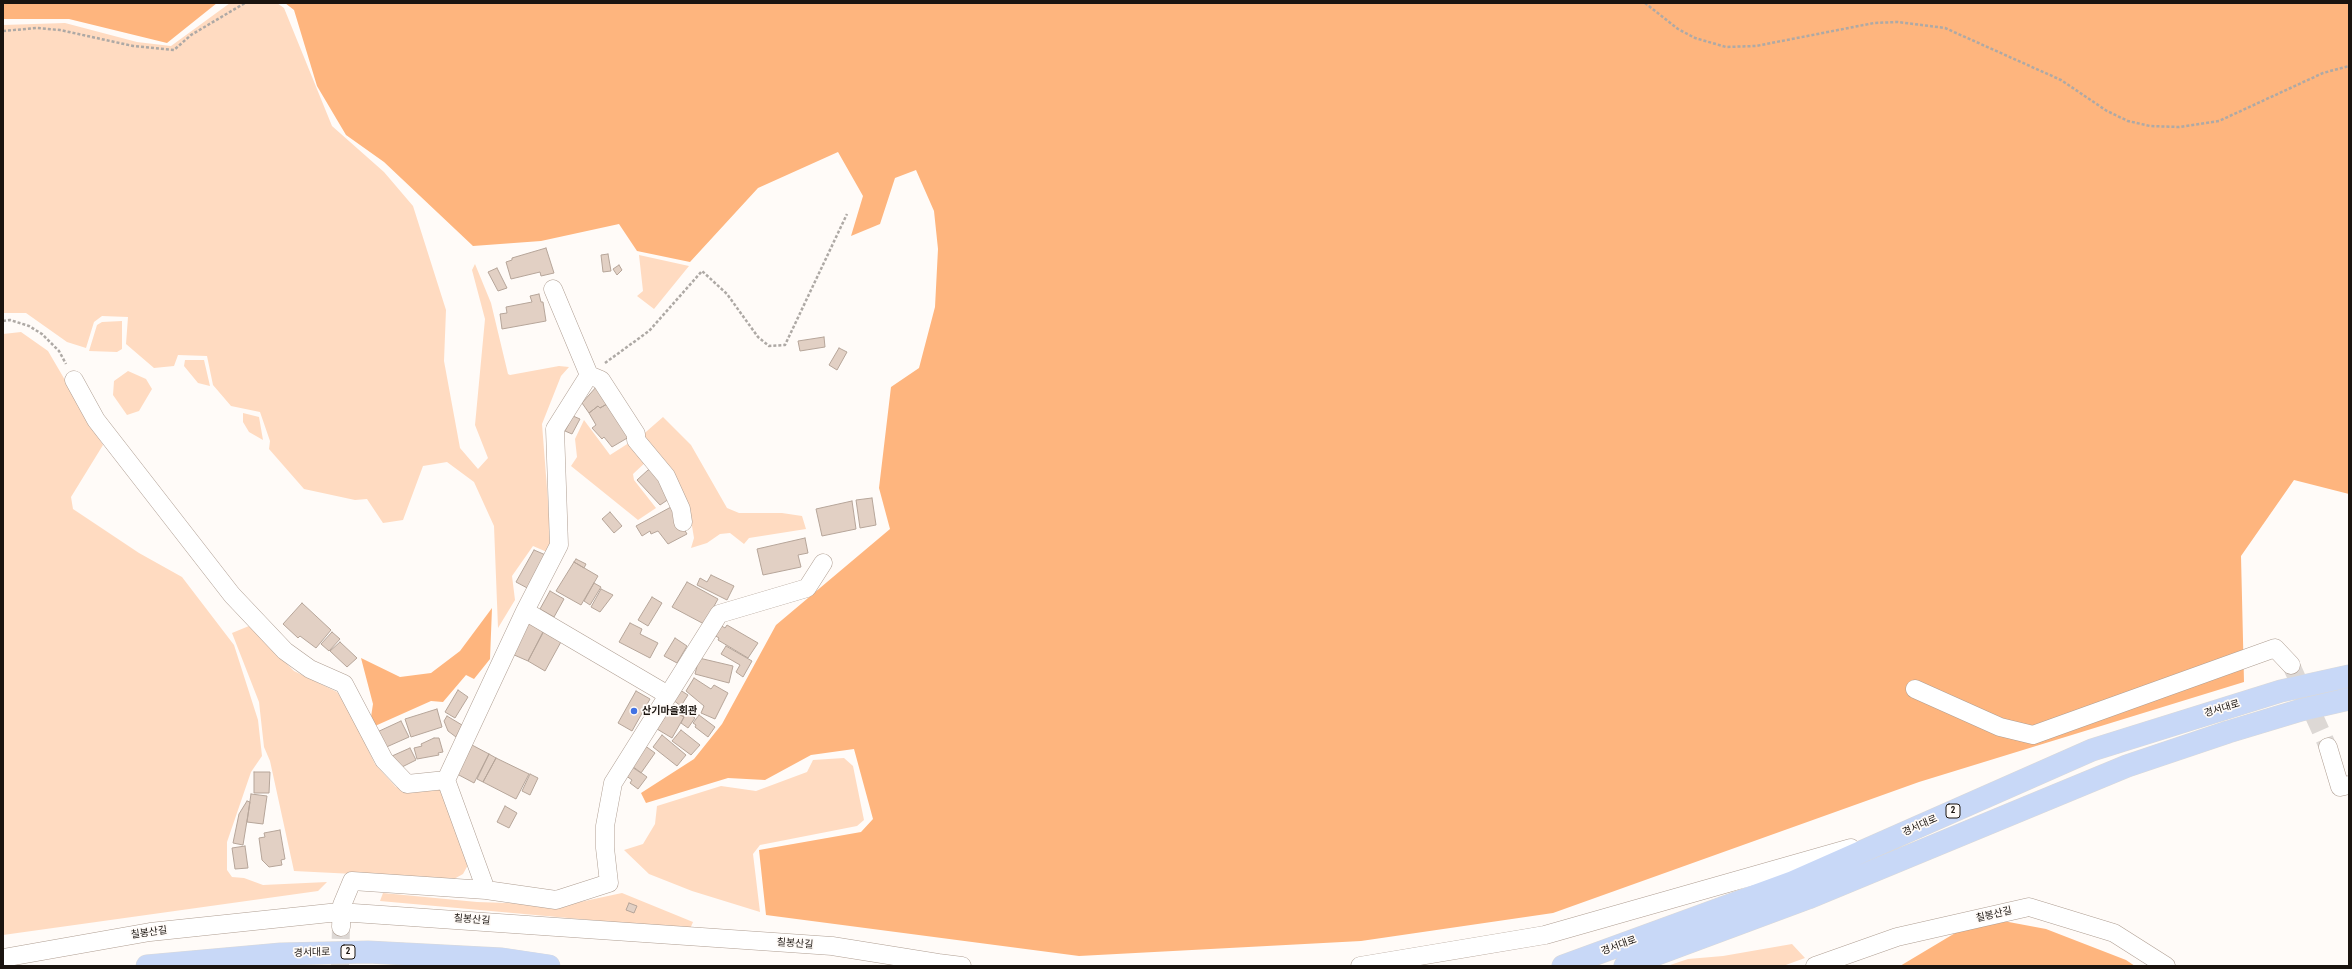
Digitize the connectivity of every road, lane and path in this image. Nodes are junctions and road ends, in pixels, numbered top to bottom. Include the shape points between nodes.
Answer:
1 (245, 3) edge
2 (1645, 3) edge
3 (3, 31) edge
4 (2349, 66) edge
5 (847, 214) dead end
6 (553, 289) dead end
7 (3, 321) edge
8 (589, 375) junction
9 (74, 380) joint
10 (683, 522) dead end
11 (823, 563) dead end
12 (525, 611) junction
13 (2291, 665) tunnel mouth
14 (2349, 676) edge
15 (1915, 689) dead end
16 (668, 696) junction
17 (2349, 699) edge
18 (2328, 747) tunnel mouth
19 (446, 780) junction
20 (2349, 785) edge
21 (1904, 833) junction
22 (486, 890) junction
23 (341, 920) junction
24 (3, 958) edge
25 (939, 964) edge
26 (147, 966) edge
27 (548, 966) edge
28 (962, 966) edge
29 (1360, 966) edge
30 (1563, 966) edge
31 (1625, 966) edge
32 (1814, 966) edge
33 (2166, 966) edge

1 - 3 path via 191,35 174,50 133,46 60,30 37,28
2 - 4 path via 1695,38 1726,46 1756,46 1874,23 1898,22 1945,28 2061,80 2107,111 2128,121 2150,126 2179,126 2219,121 2323,73
5 - 8 path via 785,345 768,346 758,337 727,294 702,271 650,331
6 - 8 street
7 - 9 path via 10,320 29,326 54,344
8 - 10 street via 601,380 636,434 636,440 666,476 682,509
8 - 12 street via 555,429 559,545
9 - 19 street via 96,420 232,595 285,651 310,669 344,684 384,760 407,784
11 - 16 street via 806,588 719,614
12 - 16 street
12 - 19 street
13 - 15 street via 2275,648 2033,735 2000,728
14 - 21 main road, 경서대로 / 2 via 2281,691 2092,750
16 - 22 street via 613,783 605,833 609,883 556,900
17 - 31 main road, 경서대로 / 2 via 2236,730 2127,766 1808,898
18 - 20 street via 2340,787
19 - 22 street
21 - 29 street via 1545,935
21 - 30 main road, 경서대로 / 2 via 1793,882
22 - 23 street via 352,881 342,905
23 - 24 street, 칠봉산길 via 150,932
23 - 25 street, 칠봉산길 via 832,946
25 - 28 street, 칠봉산길
26 - 27 main road, 경서대로 / 2 via 281,954 368,952 502,959
32 - 33 street, 칠봉산길 via 1897,937 2029,907 2114,933

